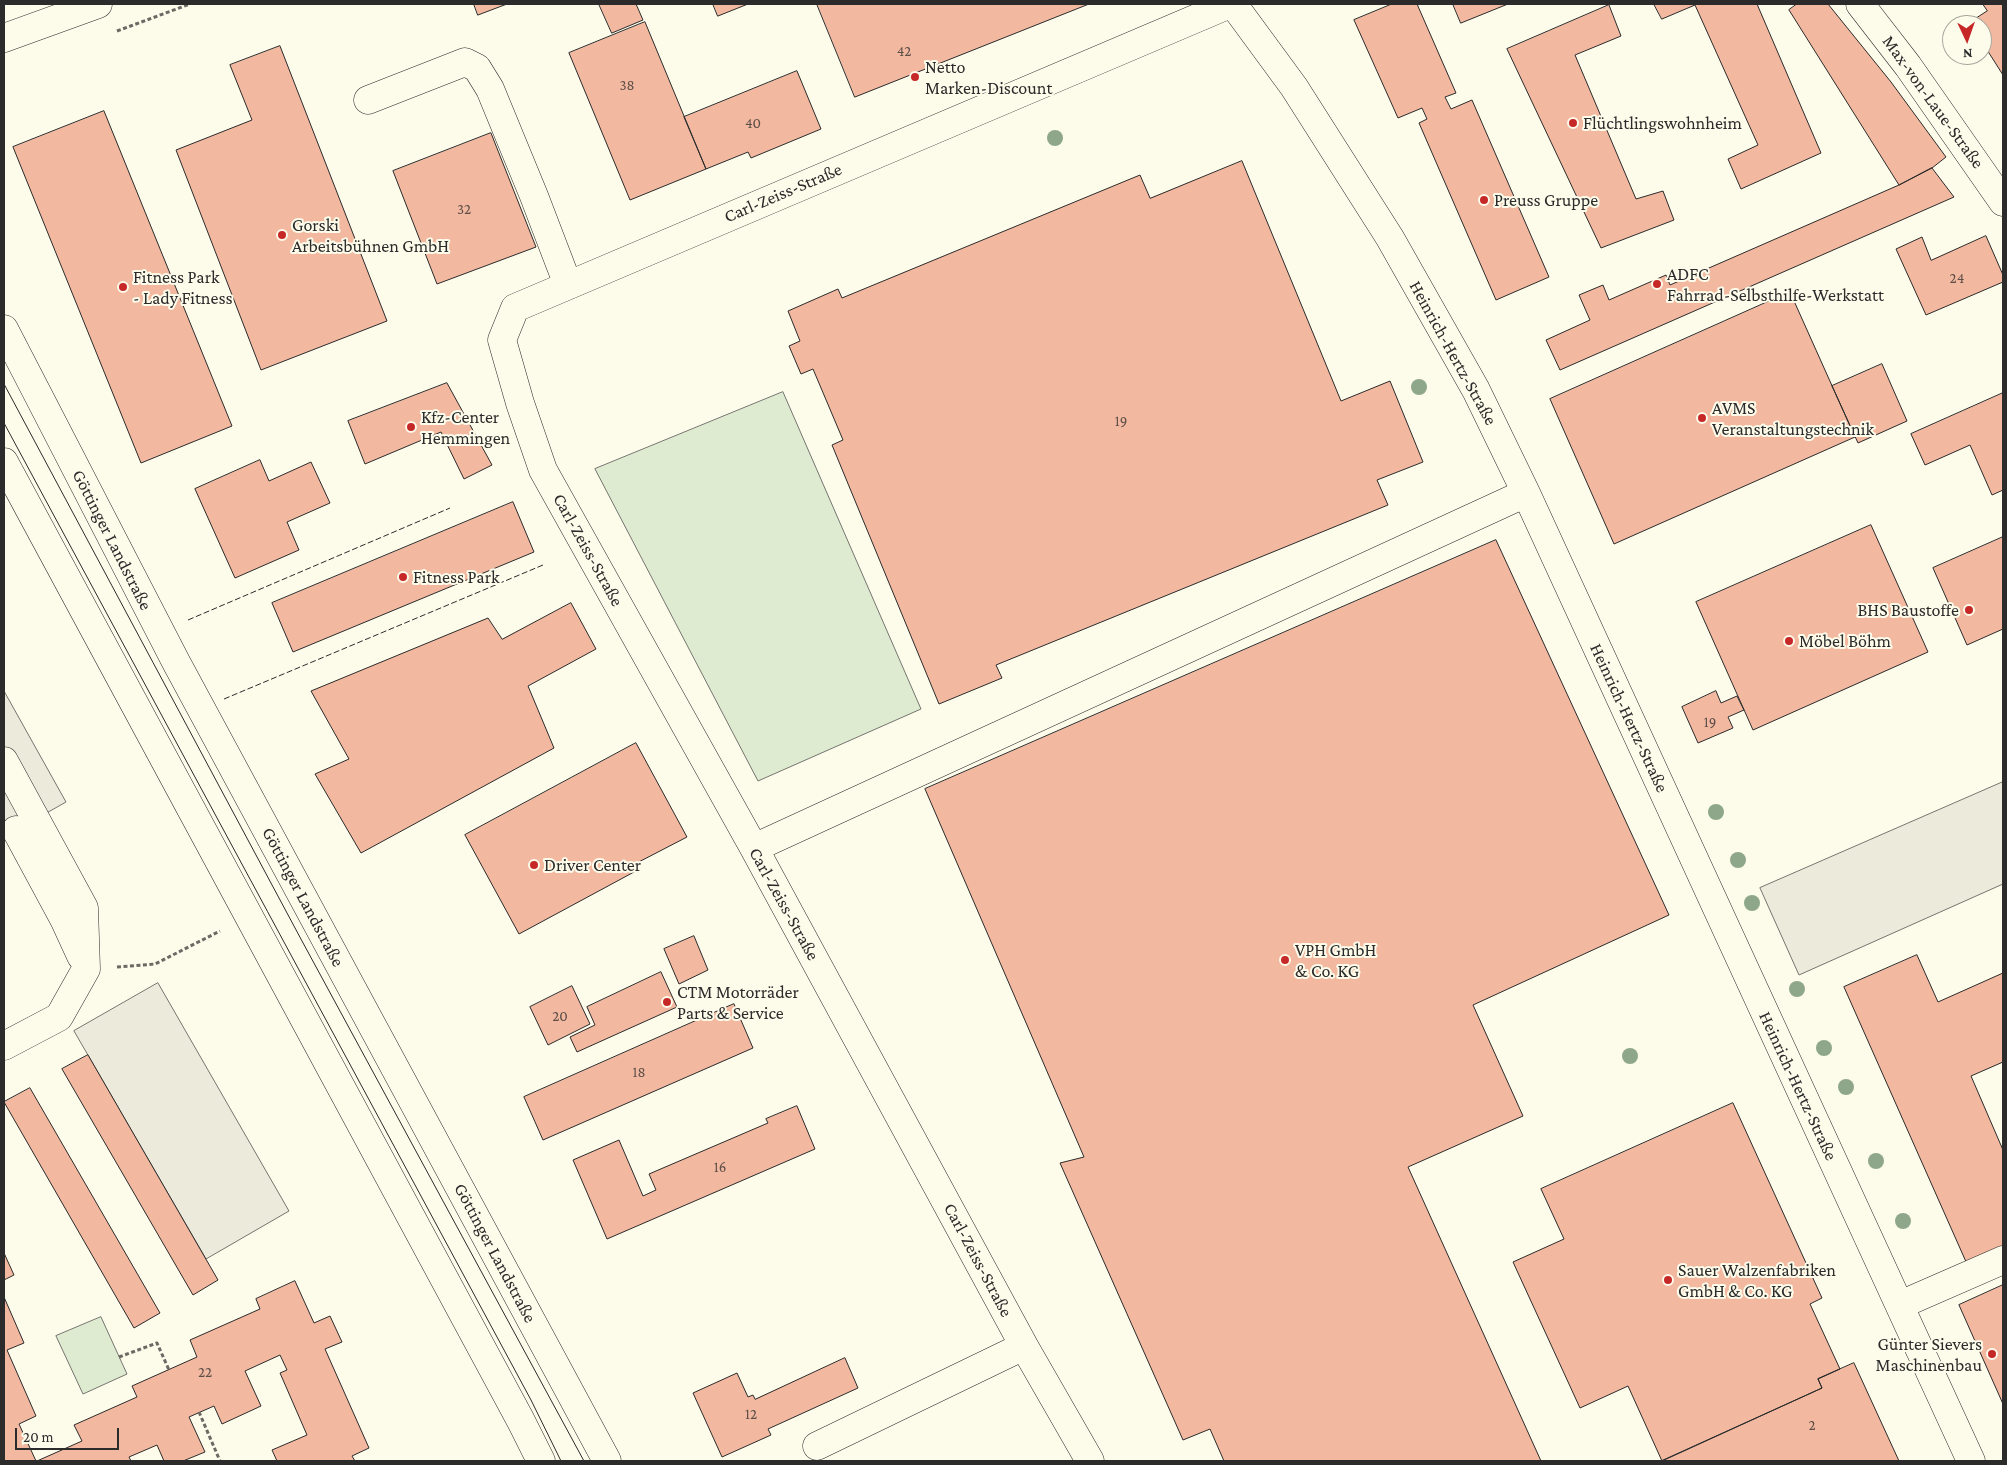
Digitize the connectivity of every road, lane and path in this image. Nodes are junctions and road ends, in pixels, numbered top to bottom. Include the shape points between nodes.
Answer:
1 (98, 4) edge
2 (1232, 4) edge
3 (1860, 4) edge
4 (4, 38) edge
5 (368, 100) dead end
6 (2003, 202) edge
7 (568, 285) junction
8 (4, 329) edge
9 (4, 462) edge
10 (1526, 493) junction
11 (4, 761) edge
12 (16, 830) dead end
13 (754, 848) junction
14 (248, 917) junction
15 (86, 969) junction
16 (4, 1046) edge
17 (2003, 1260) edge
18 (1900, 1305) junction
19 (1024, 1346) junction
20 (119, 1357) dead end
21 (169, 1370) dead end
22 (199, 1412) dead end
23 (817, 1446) dead end
24 (220, 1461) edge
25 (541, 1461) edge
26 (607, 1461) edge
27 (1090, 1461) edge
28 (1971, 1461) edge

1 - 4 street
2 - 7 street, Carl-Zeiss-Straße
2 - 10 street, Heinrich-Hertz-Straße via 1294,87 1390,238 1476,390
3 - 6 street, Max-von-Laue-Straße via 1908,66
5 - 7 street via 465,62 477,68 490,89
7 - 13 street, Carl-Zeiss-Straße via 515,308 502,340 520,403 543,470
8 - 26 street, Göttinger Landstraße via 176,662
9 - 14 street
10 - 13 street
10 - 18 street, Heinrich-Hertz-Straße
11 - 15 street via 84,908
12 - 15 street via 64,919
13 - 19 street, Carl-Zeiss-Straße
14 - 15 path via 155,964
14 - 25 street
15 - 16 street via 59,1017
17 - 18 street
18 - 28 street, Heinrich-Hertz-Straße
19 - 23 street
19 - 27 street, Carl-Zeiss-Straße
20 - 21 path via 157,1343
22 - 24 path

